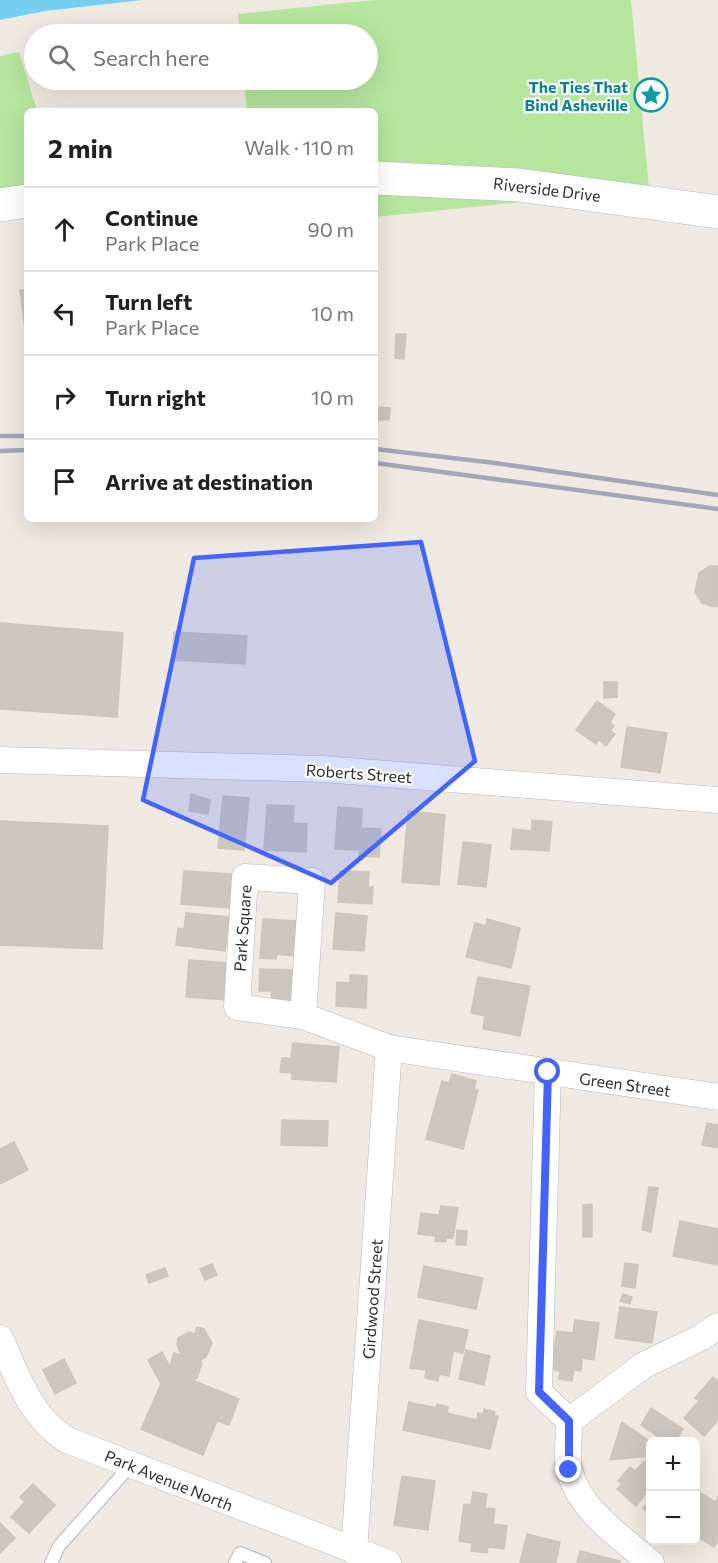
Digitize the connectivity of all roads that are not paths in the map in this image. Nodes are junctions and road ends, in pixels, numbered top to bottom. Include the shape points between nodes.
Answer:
1 (378, 178) edge
2 (24, 201) edge
3 (0, 205) edge
4 (718, 212) edge
5 (0, 760) edge
6 (718, 800) edge
7 (303, 1016) junction
8 (389, 1048) junction
9 (548, 1072) junction
10 (718, 1097) edge
11 (718, 1326) edge
12 (0, 1338) edge
13 (569, 1421) junction
14 (131, 1465) junction
15 (354, 1551) junction
16 (51, 1563) edge
17 (236, 1563) edge
18 (265, 1563) edge
19 (388, 1563) edge
20 (651, 1563) edge

1 - 4 main road, Riverside Drive via 519,185
2 - 3 main road
5 - 6 street, Roberts Street via 323,769
7 - 7 street, Park Square via 312,881 245,877 237,1007
7 - 8 street, Park Square
8 - 9 street, Green Street
8 - 15 street, Girdwood Street
9 - 10 street, Green Street
9 - 13 street via 539,1392
11 - 13 street via 644,1365
12 - 14 street, Park Avenue North via 21,1387 46,1425 67,1440
13 - 20 street via 569,1470 576,1490 610,1528
14 - 15 street, Park Avenue North
14 - 16 lane via 59,1546
15 - 19 street, Park Avenue North
17 - 18 lane via 240,1553

